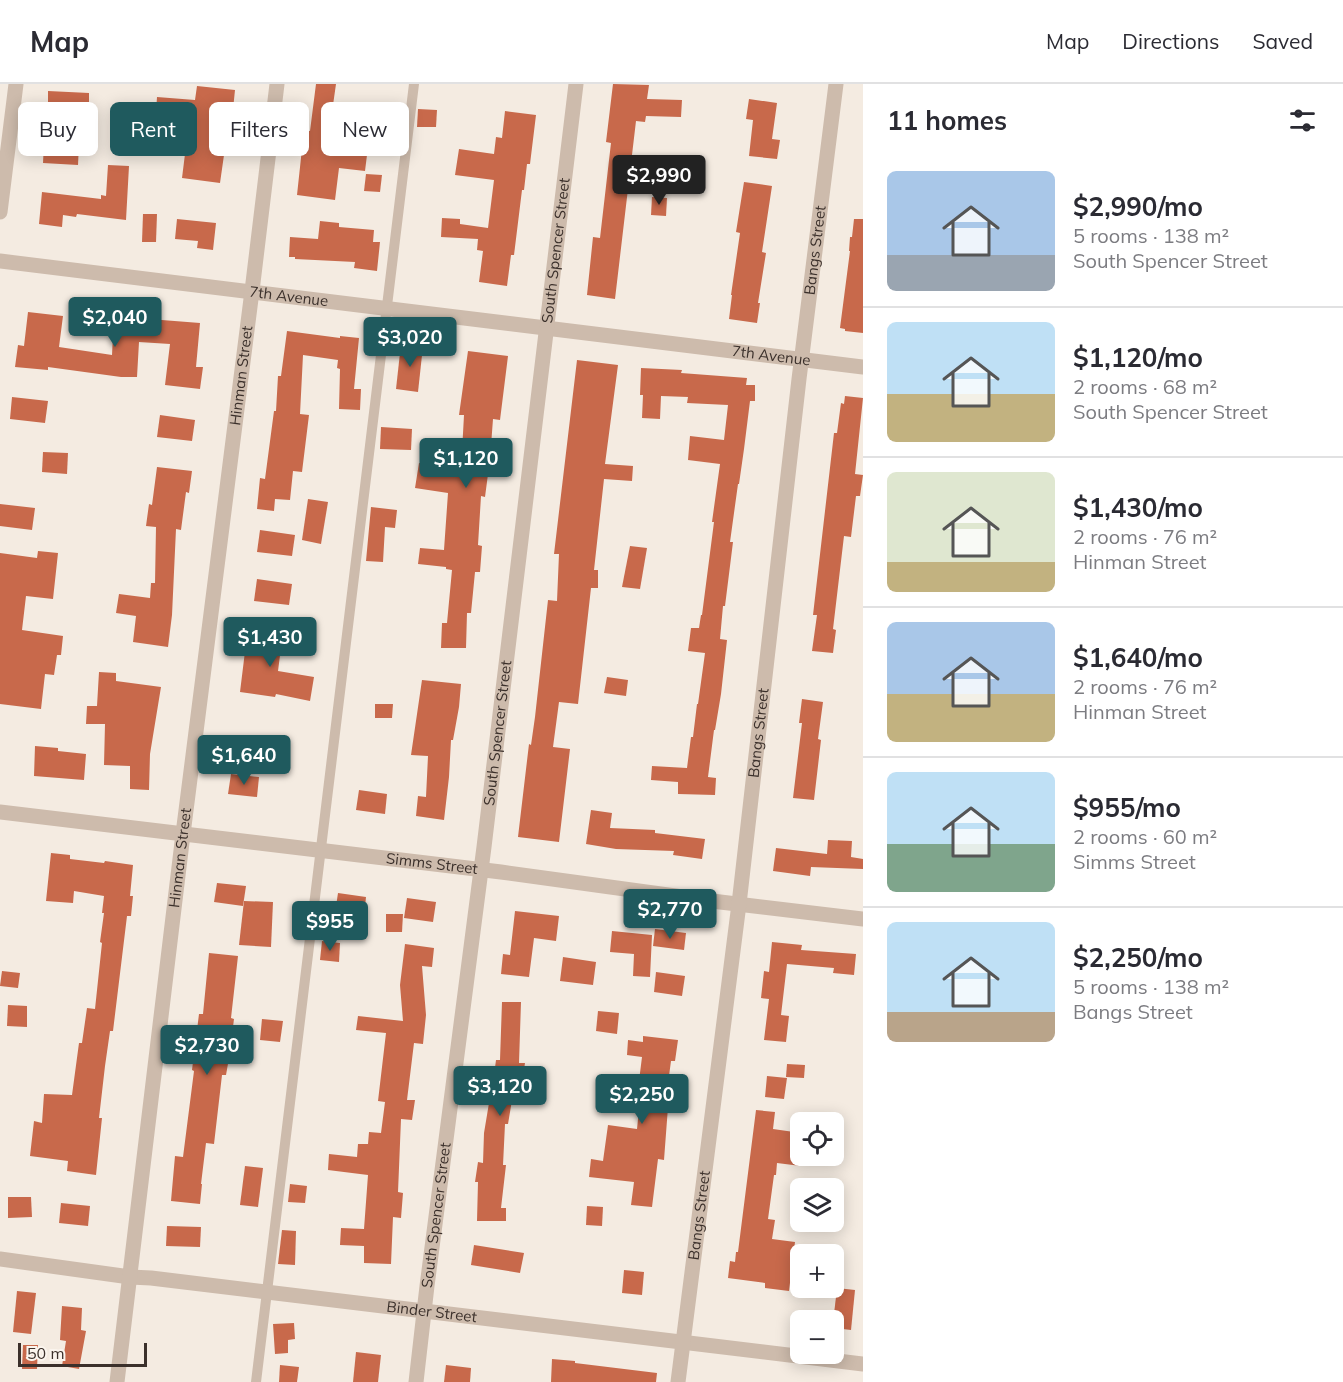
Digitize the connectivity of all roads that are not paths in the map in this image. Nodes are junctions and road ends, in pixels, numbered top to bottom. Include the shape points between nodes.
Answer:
1 (16, 84) edge
2 (277, 84) edge
3 (414, 84) edge
4 (576, 84) edge
5 (836, 84) edge
6 (0, 212) edge
7 (0, 261) edge
8 (252, 291) junction
9 (386, 308) junction
10 (547, 329) junction
11 (802, 360) junction
12 (863, 367) edge
13 (0, 812) edge
14 (183, 834) junction
15 (320, 850) junction
16 (480, 870) junction
17 (739, 904) junction
18 (863, 919) edge
19 (0, 1259) edge
20 (130, 1276) junction
21 (267, 1293) junction
22 (424, 1312) junction
23 (684, 1343) junction
24 (863, 1365) edge
25 (117, 1382) edge
26 (256, 1382) edge
27 (416, 1382) edge
28 (678, 1382) edge

1 - 6 street
2 - 8 street, Hinman Street
3 - 9 lane
4 - 10 street, South Spencer Street
5 - 11 street, Bangs Street
7 - 8 street, 7th Avenue
8 - 9 street, 7th Avenue
8 - 14 street, Hinman Street
9 - 10 street, 7th Avenue
9 - 15 lane
10 - 11 street, 7th Avenue
10 - 16 street, South Spencer Street
11 - 12 street, 7th Avenue
11 - 17 street, Bangs Street
13 - 14 street, Simms Street
14 - 15 street, Simms Street
14 - 20 street, Hinman Street
15 - 16 street, Simms Street
15 - 21 lane
16 - 17 street, Simms Street
16 - 22 street, South Spencer Street
17 - 18 street, Simms Street
17 - 23 street, Bangs Street
19 - 20 street, Binder Street
20 - 21 street, Binder Street
20 - 25 street, Hinman Street
21 - 22 street, Binder Street
21 - 26 lane
22 - 23 street, Binder Street
22 - 27 street, South Spencer Street
23 - 24 street, Binder Street
23 - 28 street, Bangs Street

